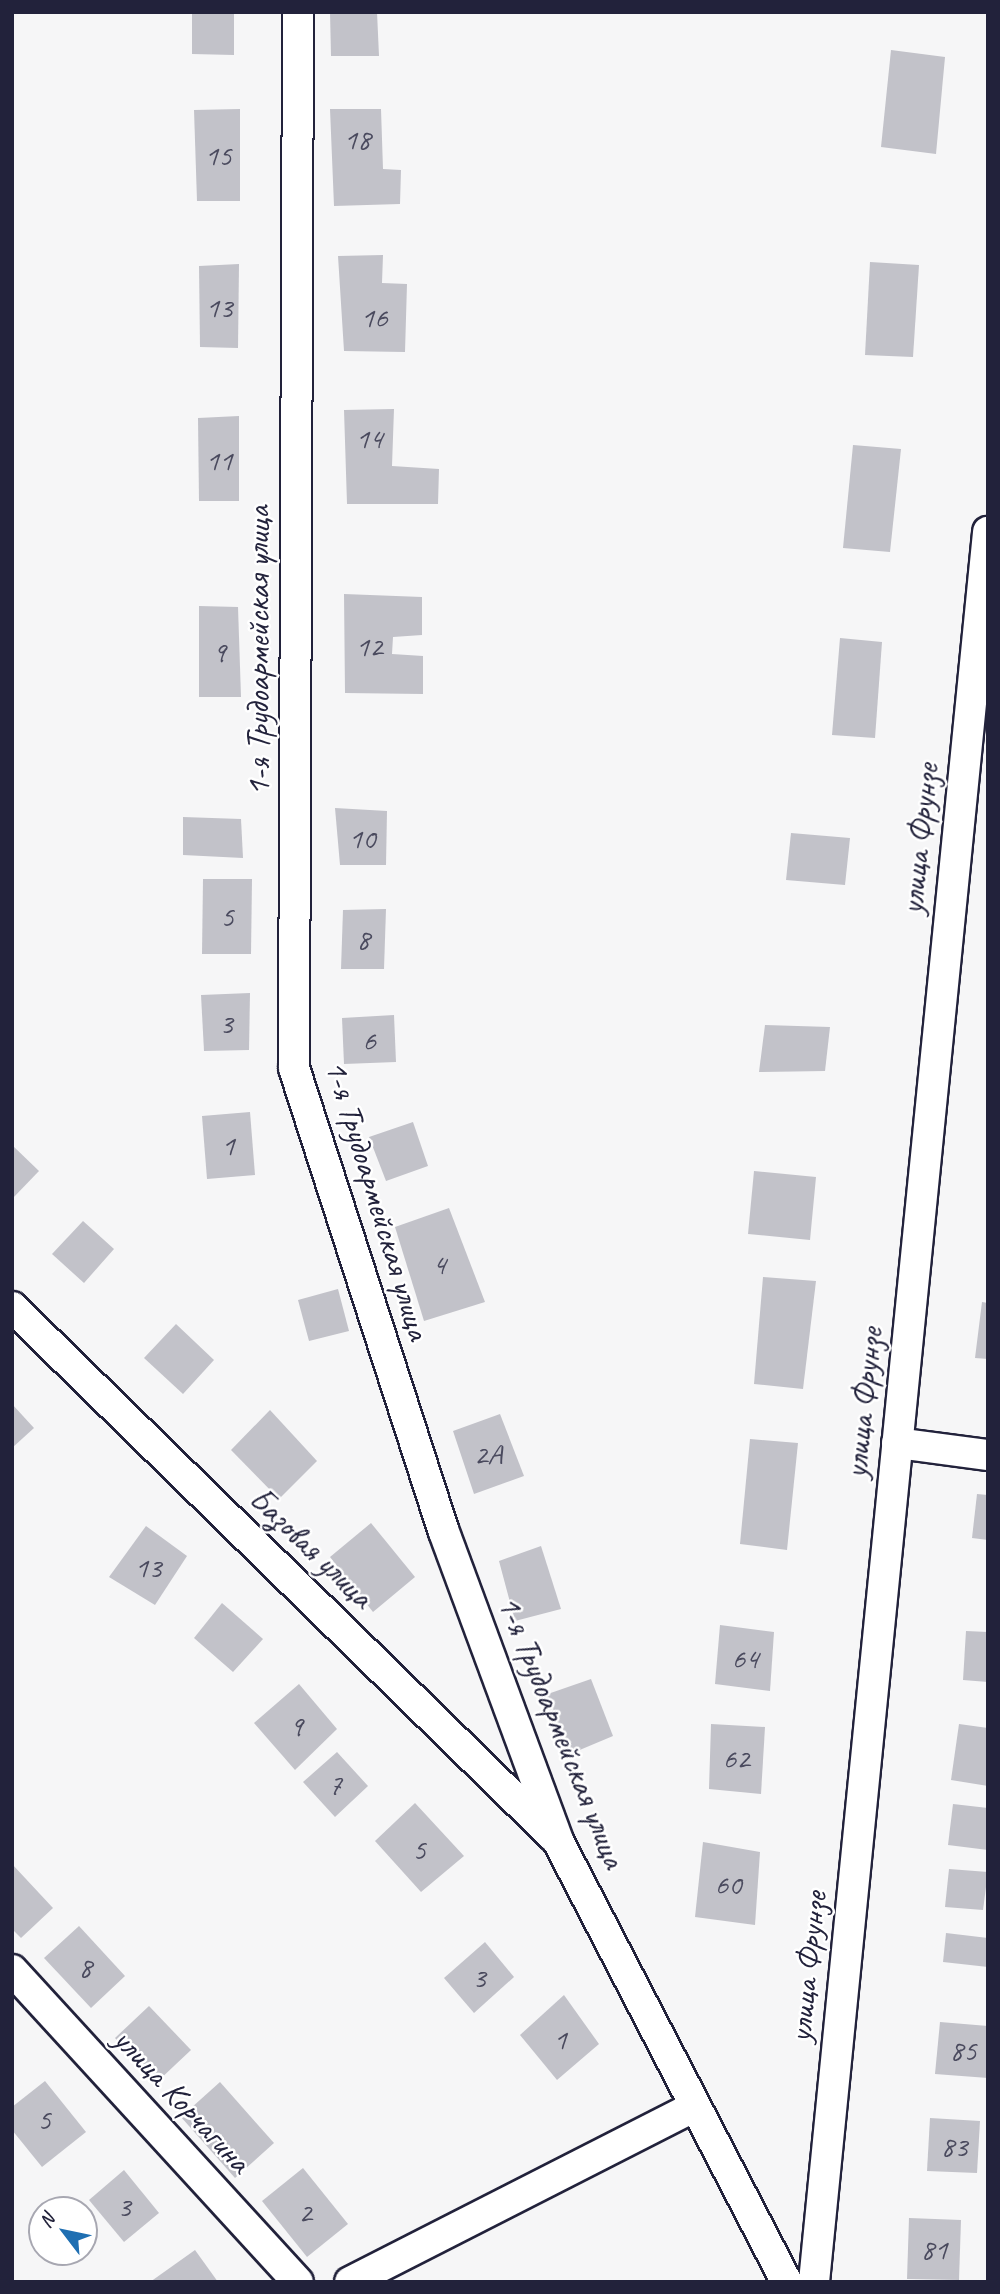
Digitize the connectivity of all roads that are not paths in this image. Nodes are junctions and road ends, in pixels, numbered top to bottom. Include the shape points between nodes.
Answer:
1 (298, 12) edge
2 (988, 532) edge
3 (12, 1307) edge
4 (897, 1443) junction
5 (988, 1454) edge
6 (558, 1841) junction
7 (12, 1970) edge
8 (695, 2106) junction
9 (298, 2282) edge
10 (350, 2282) edge
11 (787, 2282) edge
12 (814, 2282) edge

1 - 6 street, 1-я Трудоармейская улица via 293,1068 444,1532
2 - 4 street, улица Фрунзе
3 - 6 street, Базовая улица
4 - 5 street
4 - 12 street, улица Фрунзе
6 - 8 street, 1-я Трудоармейская улица
7 - 9 street, улица Корчагина
8 - 10 street
8 - 11 street, 1-я Трудоармейская улица

